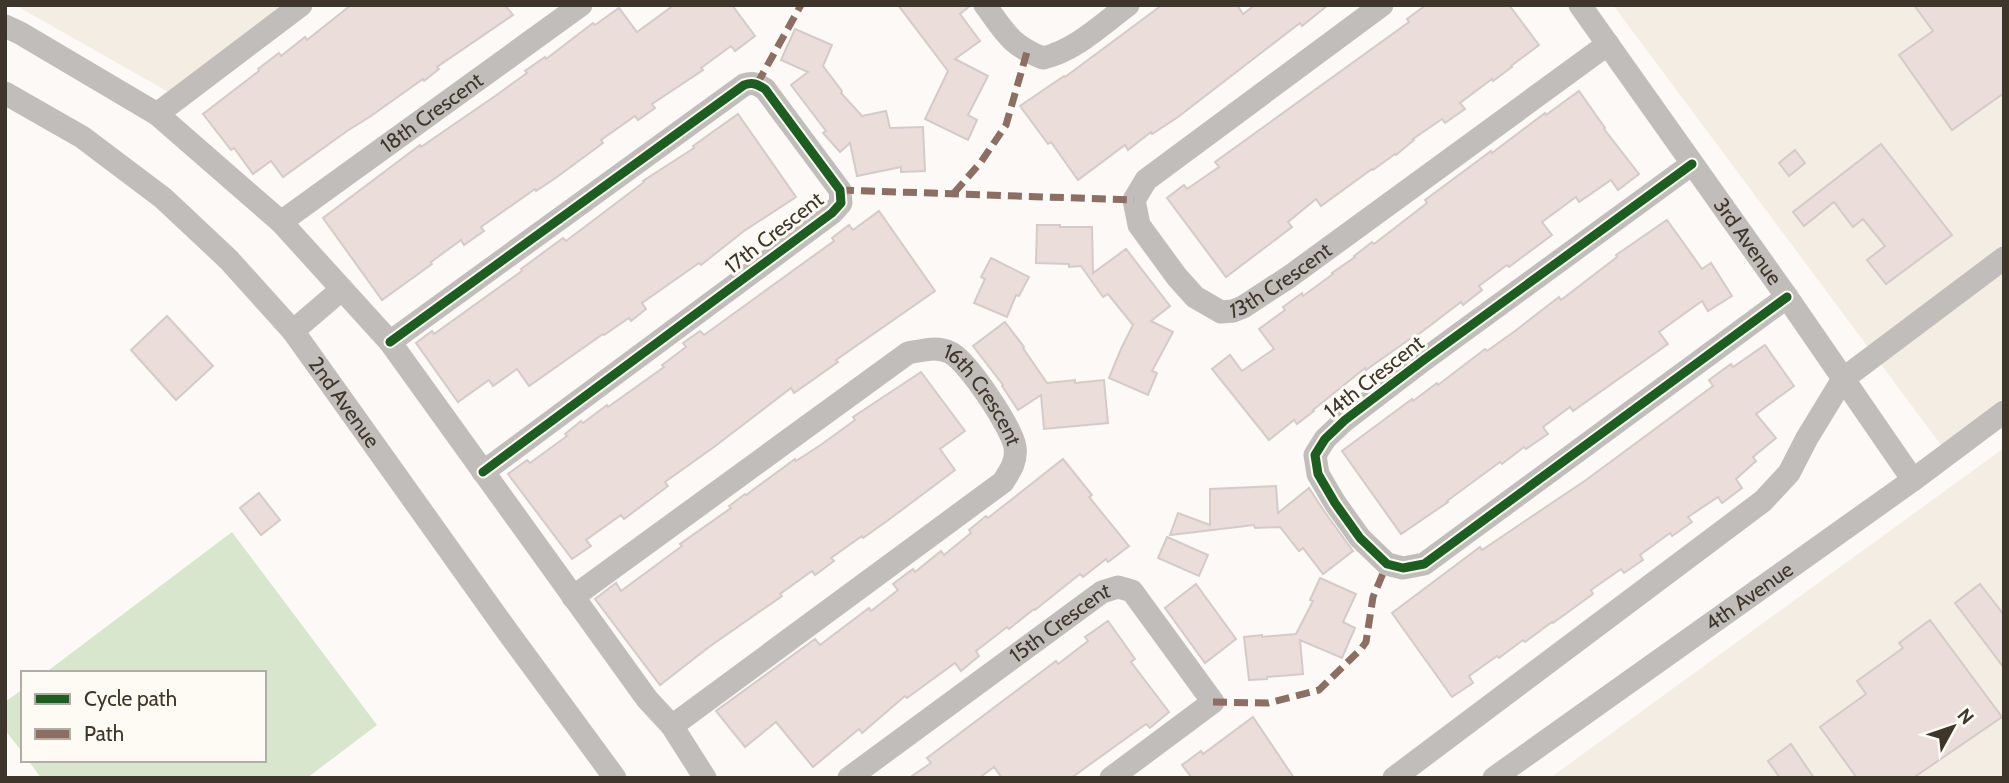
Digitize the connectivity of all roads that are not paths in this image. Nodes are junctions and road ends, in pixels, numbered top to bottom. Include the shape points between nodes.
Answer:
1 (301, 5) edge
2 (581, 5) edge
3 (985, 5) edge
4 (1128, 5) edge
5 (1382, 5) edge
6 (1580, 5) edge
7 (5, 26) edge
8 (1608, 44) junction
9 (5, 93) edge
10 (157, 114) junction
11 (1692, 164) junction
12 (281, 222) junction
13 (2004, 258) edge
14 (341, 290) junction
15 (1787, 297) junction
16 (293, 331) junction
17 (390, 342) junction
18 (1843, 379) junction
19 (2004, 412) edge
20 (483, 472) junction
21 (1913, 480) junction
22 (573, 597) junction
23 (672, 726) junction
24 (615, 778) edge
25 (705, 778) edge
26 (849, 778) edge
27 (1111, 778) edge
28 (1394, 778) edge
29 (1494, 778) edge

1 - 10 street
2 - 12 street, 18th Crescent
3 - 4 street via 1011,41 1043,58 1068,49
5 - 8 street, 13th Crescent via 1146,180 1134,200 1139,226 1177,277 1209,306 1233,311 1289,277
6 - 8 street, 3rd Avenue
7 - 10 street
8 - 11 street, 3rd Avenue
9 - 16 street, 2nd Avenue via 82,137 163,198 229,260
10 - 12 street
11 - 15 street, 3rd Avenue
11 - 15 street, 14th Crescent via 1425,359 1325,439 1315,455 1318,474 1353,529 1387,564 1403,568 1424,564
12 - 14 street
13 - 18 street
14 - 16 street
14 - 17 street
15 - 18 street, 3rd Avenue
16 - 24 street, 2nd Avenue
17 - 20 street
17 - 20 street, 17th Crescent via 744,85 765,89 840,190 841,203 832,213
18 - 21 street, 3rd Avenue
18 - 28 street via 1789,473 1763,501
19 - 21 street, 4th Avenue
20 - 22 street
21 - 29 street, 4th Avenue
22 - 23 street
22 - 23 street, 16th Crescent via 908,353 933,348 952,353 969,369 1015,446 1014,465 1003,482
23 - 25 street
26 - 27 street, 15th Crescent via 1102,592 1118,587 1132,591 1213,702

